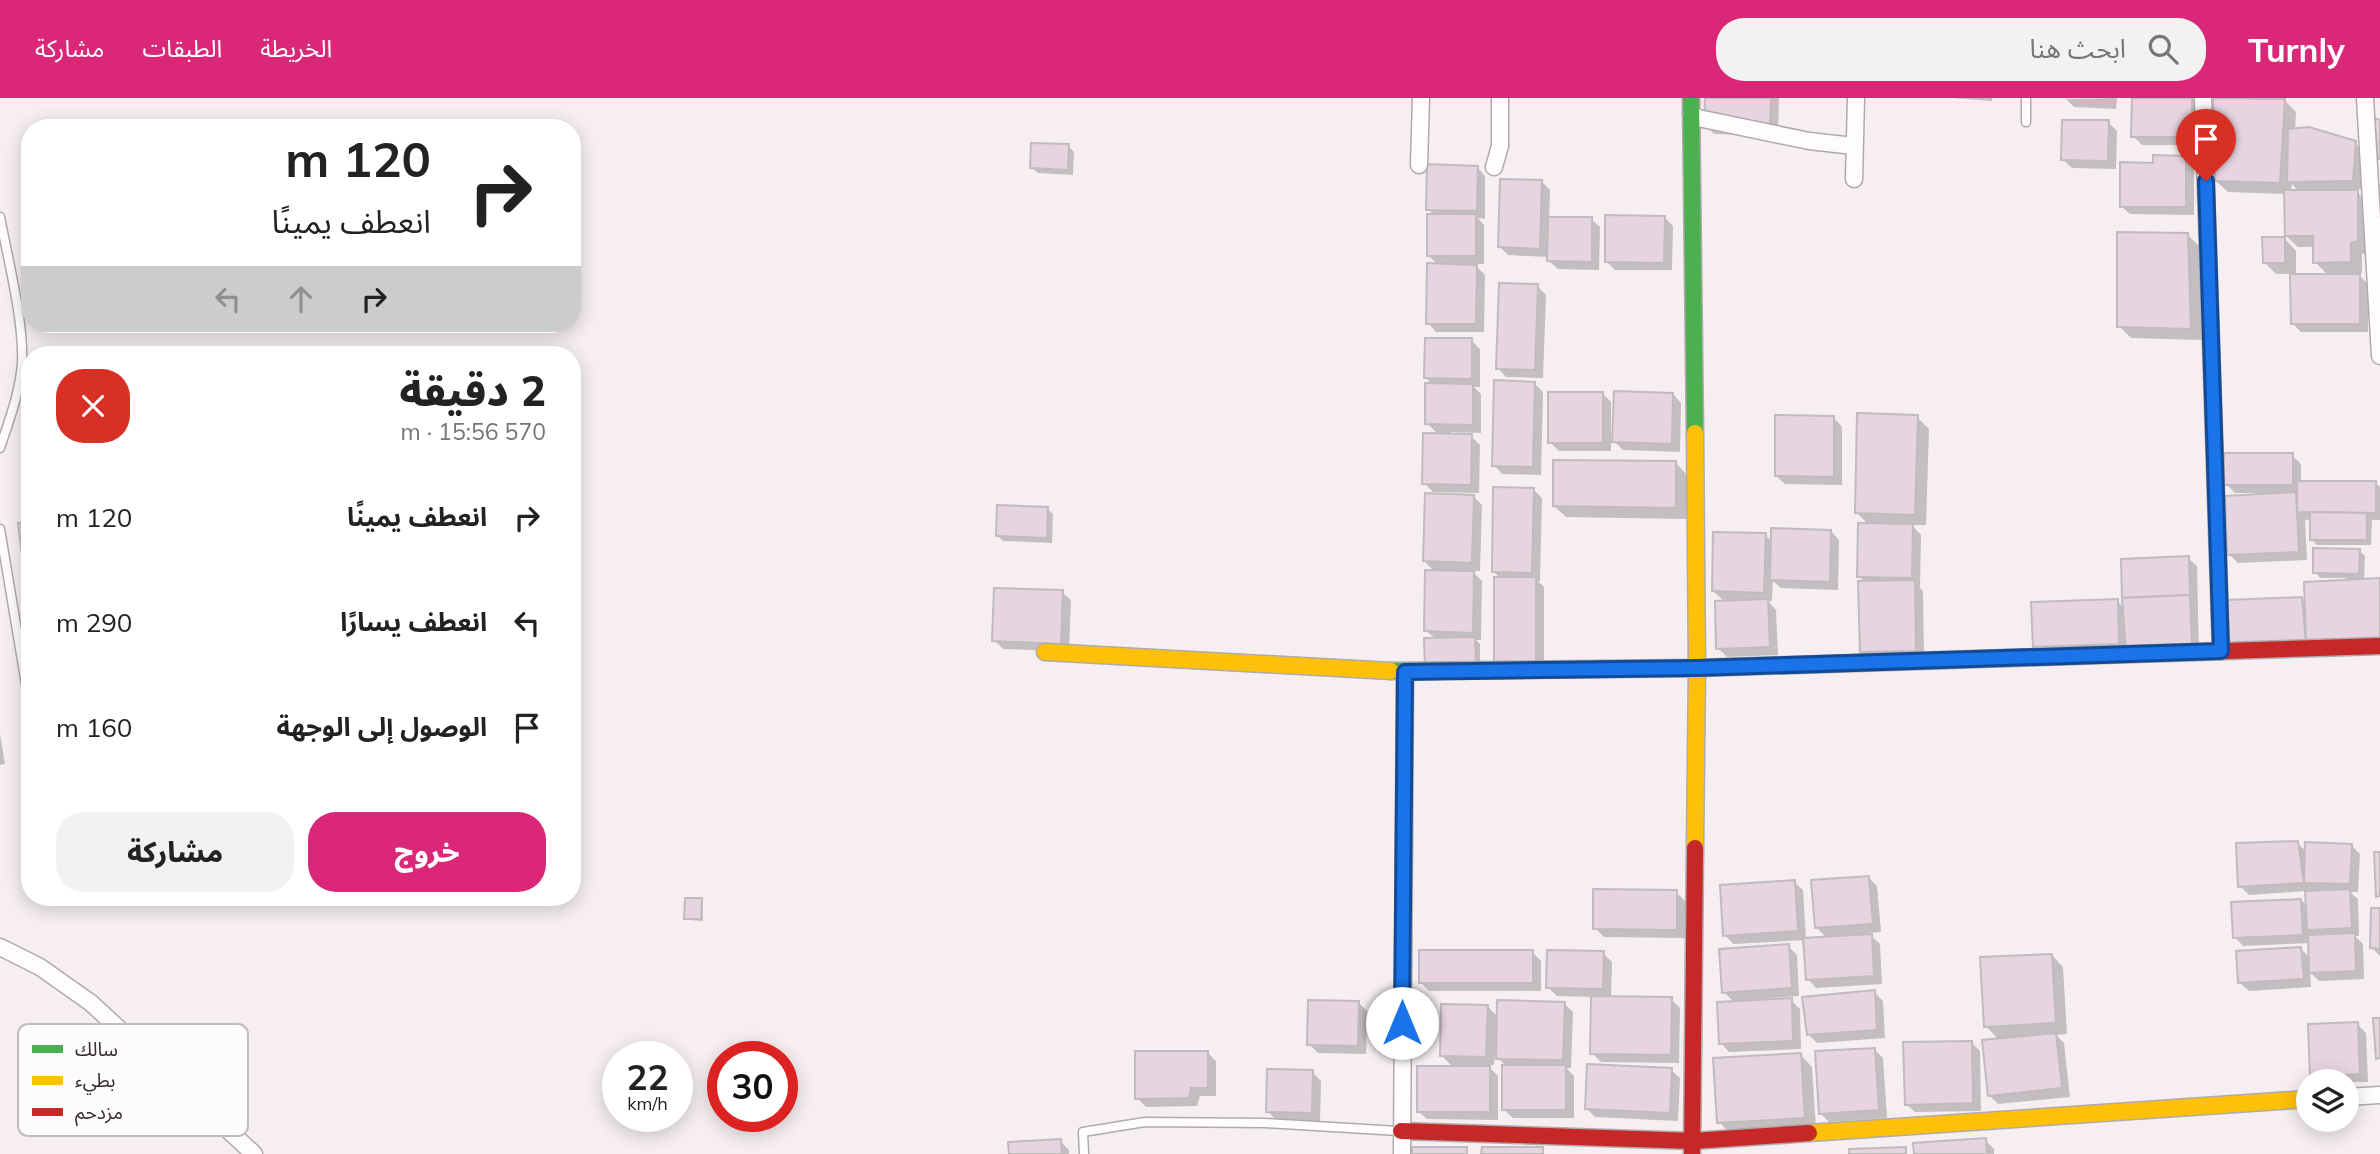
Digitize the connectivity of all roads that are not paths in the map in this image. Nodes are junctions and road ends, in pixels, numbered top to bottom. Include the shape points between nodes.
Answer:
1 (1421, 98) edge
2 (1500, 98) edge
3 (1856, 98) edge
4 (2026, 98) edge
5 (2203, 98) edge
6 (2365, 98) edge
7 (1691, 105) edge
8 (2026, 122) dead end
9 (1854, 146) junction
10 (1419, 165) dead end
11 (1494, 167) dead end
12 (1854, 179) dead end
13 (0, 217) edge
14 (21, 348) edge
15 (2380, 356) edge
16 (21, 370) edge
17 (0, 448) edge
18 (0, 529) edge
19 (2380, 646) edge
20 (2221, 651) junction
21 (1045, 652) dead end
22 (21, 654) edge
23 (1697, 668) junction
24 (1405, 672) junction
25 (0, 947) edge
26 (114, 1024) edge
27 (2380, 1094) edge
28 (2359, 1096) edge
29 (2296, 1100) edge
30 (1401, 1131) junction
31 (235, 1136) edge
32 (1693, 1147) edge
33 (254, 1154) edge
34 (1084, 1154) edge
35 (1402, 1154) edge

1 - 10 street
2 - 11 street via 1500,146
3 - 9 street
4 - 8 lane
5 - 20 street
6 - 15 street
7 - 9 street via 1698,118
7 - 23 street
9 - 12 street
13 - 14 lane
16 - 17 lane
18 - 22 lane
19 - 20 street
20 - 23 street
21 - 24 street
23 - 24 street
23 - 32 street
24 - 30 street
25 - 26 street via 40,967
27 - 28 street
29 - 32 street
30 - 32 street
30 - 34 lane via 1145,1122 1083,1132
30 - 35 street
31 - 33 street

